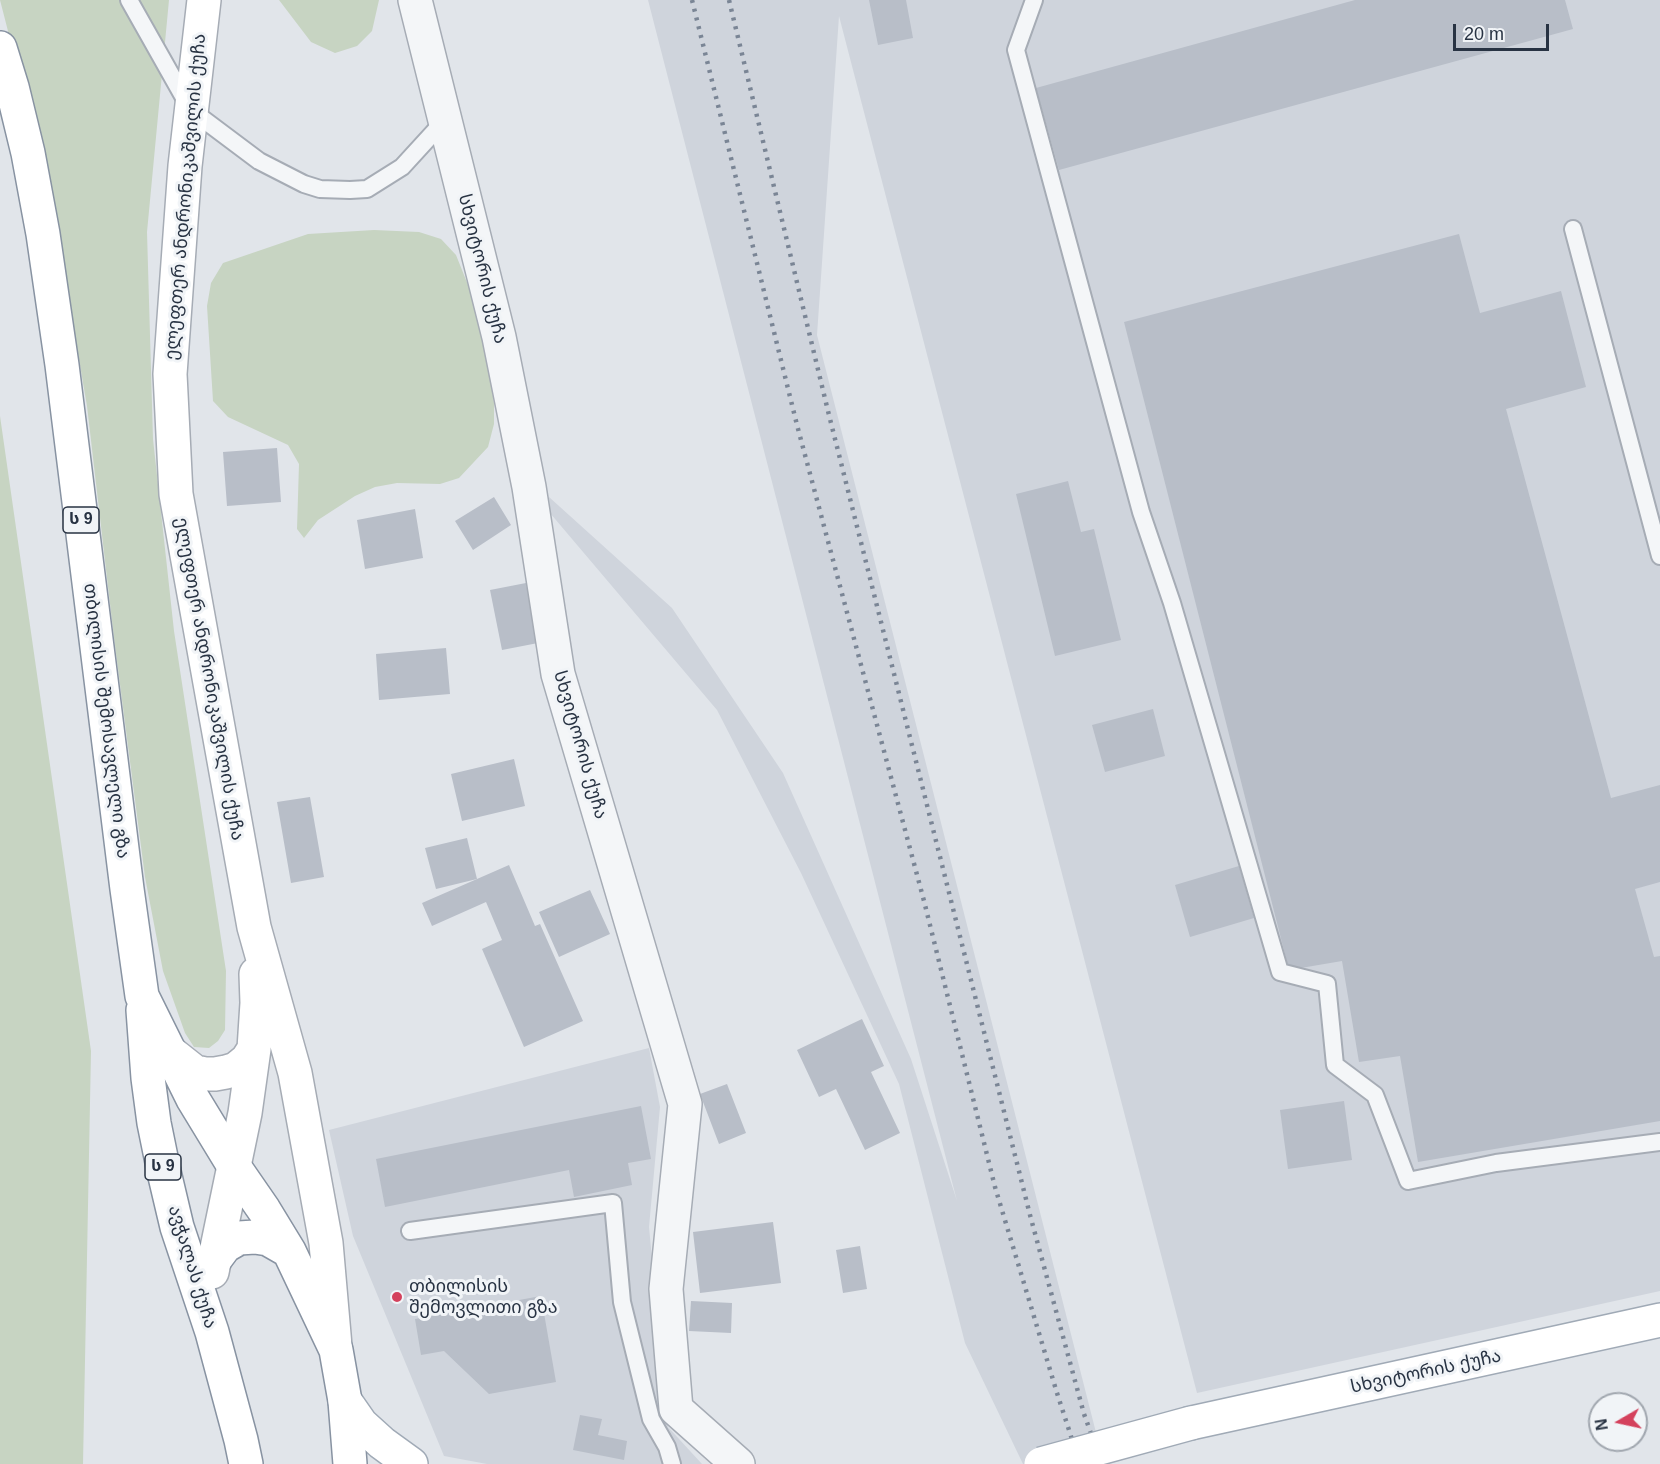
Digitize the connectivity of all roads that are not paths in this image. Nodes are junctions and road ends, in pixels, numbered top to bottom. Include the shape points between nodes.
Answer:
1 (129, 0) edge
2 (204, 0) edge
3 (415, 0) edge
4 (1034, 0) edge
5 (0, 48) edge
6 (191, 110) junction
7 (445, 120) junction
8 (1573, 229) dead end
9 (1660, 555) edge
10 (254, 927) junction
11 (142, 996) junction
12 (254, 1048) junction
13 (171, 1053) junction
14 (1660, 1142) edge
15 (235, 1168) junction
16 (410, 1231) dead end
17 (289, 1251) junction
18 (213, 1262) junction
19 (1660, 1320) edge
20 (212, 1332) junction
21 (336, 1350) junction
22 (345, 1401) junction
23 (246, 1464) edge
24 (350, 1464) edge
25 (411, 1464) edge
26 (672, 1464) edge
27 (738, 1464) edge
28 (1041, 1464) edge

1 - 6 lane
2 - 6 main road, ელეფთერ ანდრონიკაშვილის ქუჩა
3 - 7 street, სხვიტორის ქუჩა
4 - 14 lane via 1016,50 1141,512 1172,603 1280,972 1327,984 1335,1065 1375,1095 1408,1181 1496,1163
5 - 11 main road, თბილისის შემოსავლელი გზა / ს 9 via 28,153 46,256
6 - 7 lane via 259,161 320,189 367,189 402,167
6 - 10 main road, ელეფთერ ანდრონიკაშვილის ქუჩა via 170,375 176,494
7 - 27 street, სხვიტორის ქუჩა via 499,337 558,674 685,1104 666,1289 676,1409
8 - 9 lane
10 - 12 main road
10 - 21 main road, ელეფთერ ანდრონიკაშვილის ქუჩა via 295,1073 326,1243
11 - 13 main road, თბილისის შემოსავლელი გზა / ს 9
11 - 20 main road, ავჭალას ქუჩა / ს 9 via 148,1078 164,1172 177,1227
12 - 13 main road via 236,1069 215,1074 195,1072
12 - 15 main road
13 - 15 main road, თბილისის შემოსავლელი გზა / ს 9 via 193,1099
15 - 17 main road, თბილისის შემოსავლელი გზა / ს 9
15 - 18 main road
16 - 26 lane via 614,1203 622,1302 651,1419
17 - 18 main road via 268,1239 239,1238 225,1246
17 - 21 main road, თბილისის შემოსავლელი გზა / ს 9
18 - 20 main road
19 - 28 main road, სხვიტორის ქუჩა, bridge via 1191,1423
20 - 23 main road, ავჭალას ქუჩა / ს 9
21 - 22 main road, ს 9
22 - 24 main road, ს 9
22 - 25 main road via 361,1424

